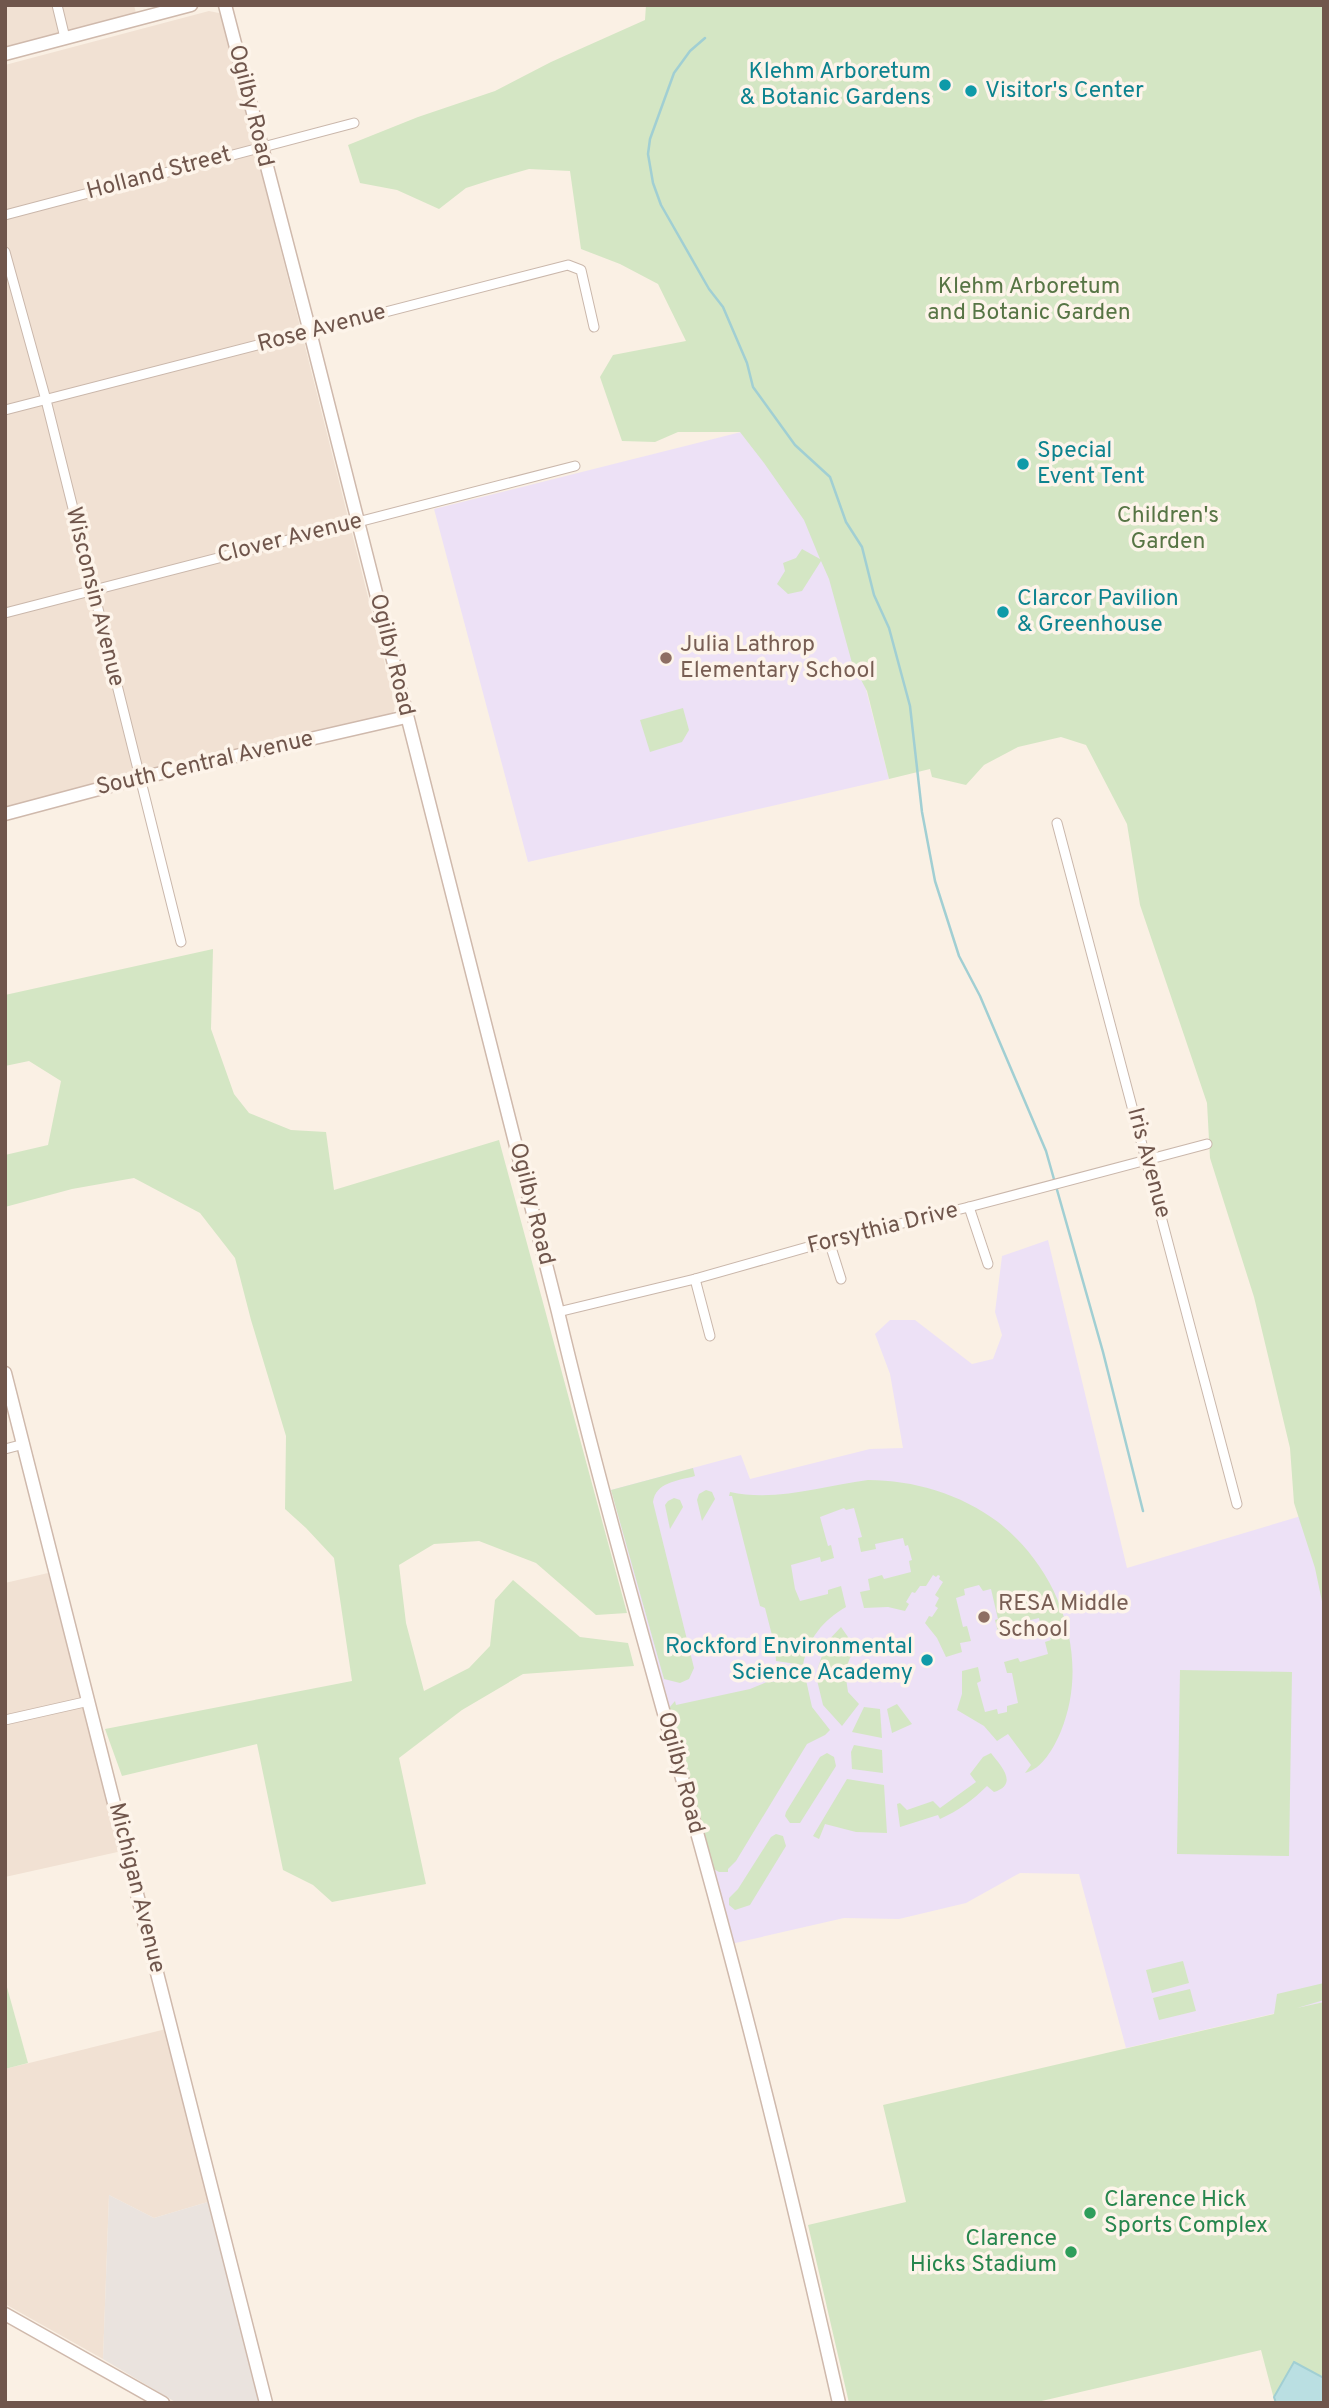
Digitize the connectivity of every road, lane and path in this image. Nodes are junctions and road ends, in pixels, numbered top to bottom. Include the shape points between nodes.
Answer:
1 (57, 5) edge
2 (191, 5) edge
3 (225, 5) edge
4 (65, 38) junction
5 (5, 54) edge
6 (354, 123) dead end
7 (261, 148) junction
8 (5, 215) edge
9 (5, 252) edge
10 (594, 327) dead end
11 (310, 332) junction
12 (46, 400) junction
13 (5, 410) edge
14 (575, 466) dead end
15 (357, 522) junction
16 (92, 589) junction
17 (5, 613) edge
18 (406, 717) junction
19 (140, 778) junction
20 (5, 814) edge
21 (1058, 823) dead end
22 (181, 942) dead end
23 (1207, 1144) dead end
24 (1147, 1159) junction
25 (969, 1207) junction
26 (829, 1241) junction
27 (988, 1264) dead end
28 (695, 1279) junction
29 (841, 1279) dead end
30 (558, 1312) junction
31 (710, 1336) dead end
32 (5, 1373) edge
33 (24, 1444) junction
34 (5, 1448) edge
35 (1237, 1504) dead end
36 (89, 1701) junction
37 (5, 1720) edge
38 (5, 2314) edge
39 (163, 2403) edge
40 (266, 2403) edge
41 (839, 2403) edge

1 - 4 street
2 - 4 street
3 - 7 street, Ogilby Road
4 - 5 street
6 - 7 street, Holland Street
7 - 8 street, Holland Street
7 - 11 street, Ogilby Road
9 - 12 street, Wisconsin Avenue
10 - 11 street, Rose Avenue via 581,270 568,265
11 - 12 street, Rose Avenue
11 - 15 street, Ogilby Road
12 - 13 street, Rose Avenue
12 - 16 street, Wisconsin Avenue
14 - 15 street, Clover Avenue
15 - 16 street, Clover Avenue
15 - 18 street, Ogilby Road
16 - 17 street, Clover Avenue
16 - 19 street, Wisconsin Avenue
18 - 19 street, South Central Avenue
18 - 30 street, Ogilby Road
19 - 20 street, South Central Avenue
19 - 22 street, Wisconsin Avenue
21 - 24 street, Iris Avenue
23 - 24 street, Forsythia Drive
24 - 25 street, Forsythia Drive
24 - 35 street, Iris Avenue
25 - 26 street, Forsythia Drive
25 - 27 street
26 - 28 street, Forsythia Drive
26 - 29 street
28 - 30 street, Forsythia Drive
28 - 31 street
30 - 41 street, Ogilby Road via 784,2166
32 - 33 street, Michigan Avenue
33 - 34 street
33 - 36 street, Michigan Avenue
36 - 37 street
36 - 40 street, Michigan Avenue
38 - 39 street

